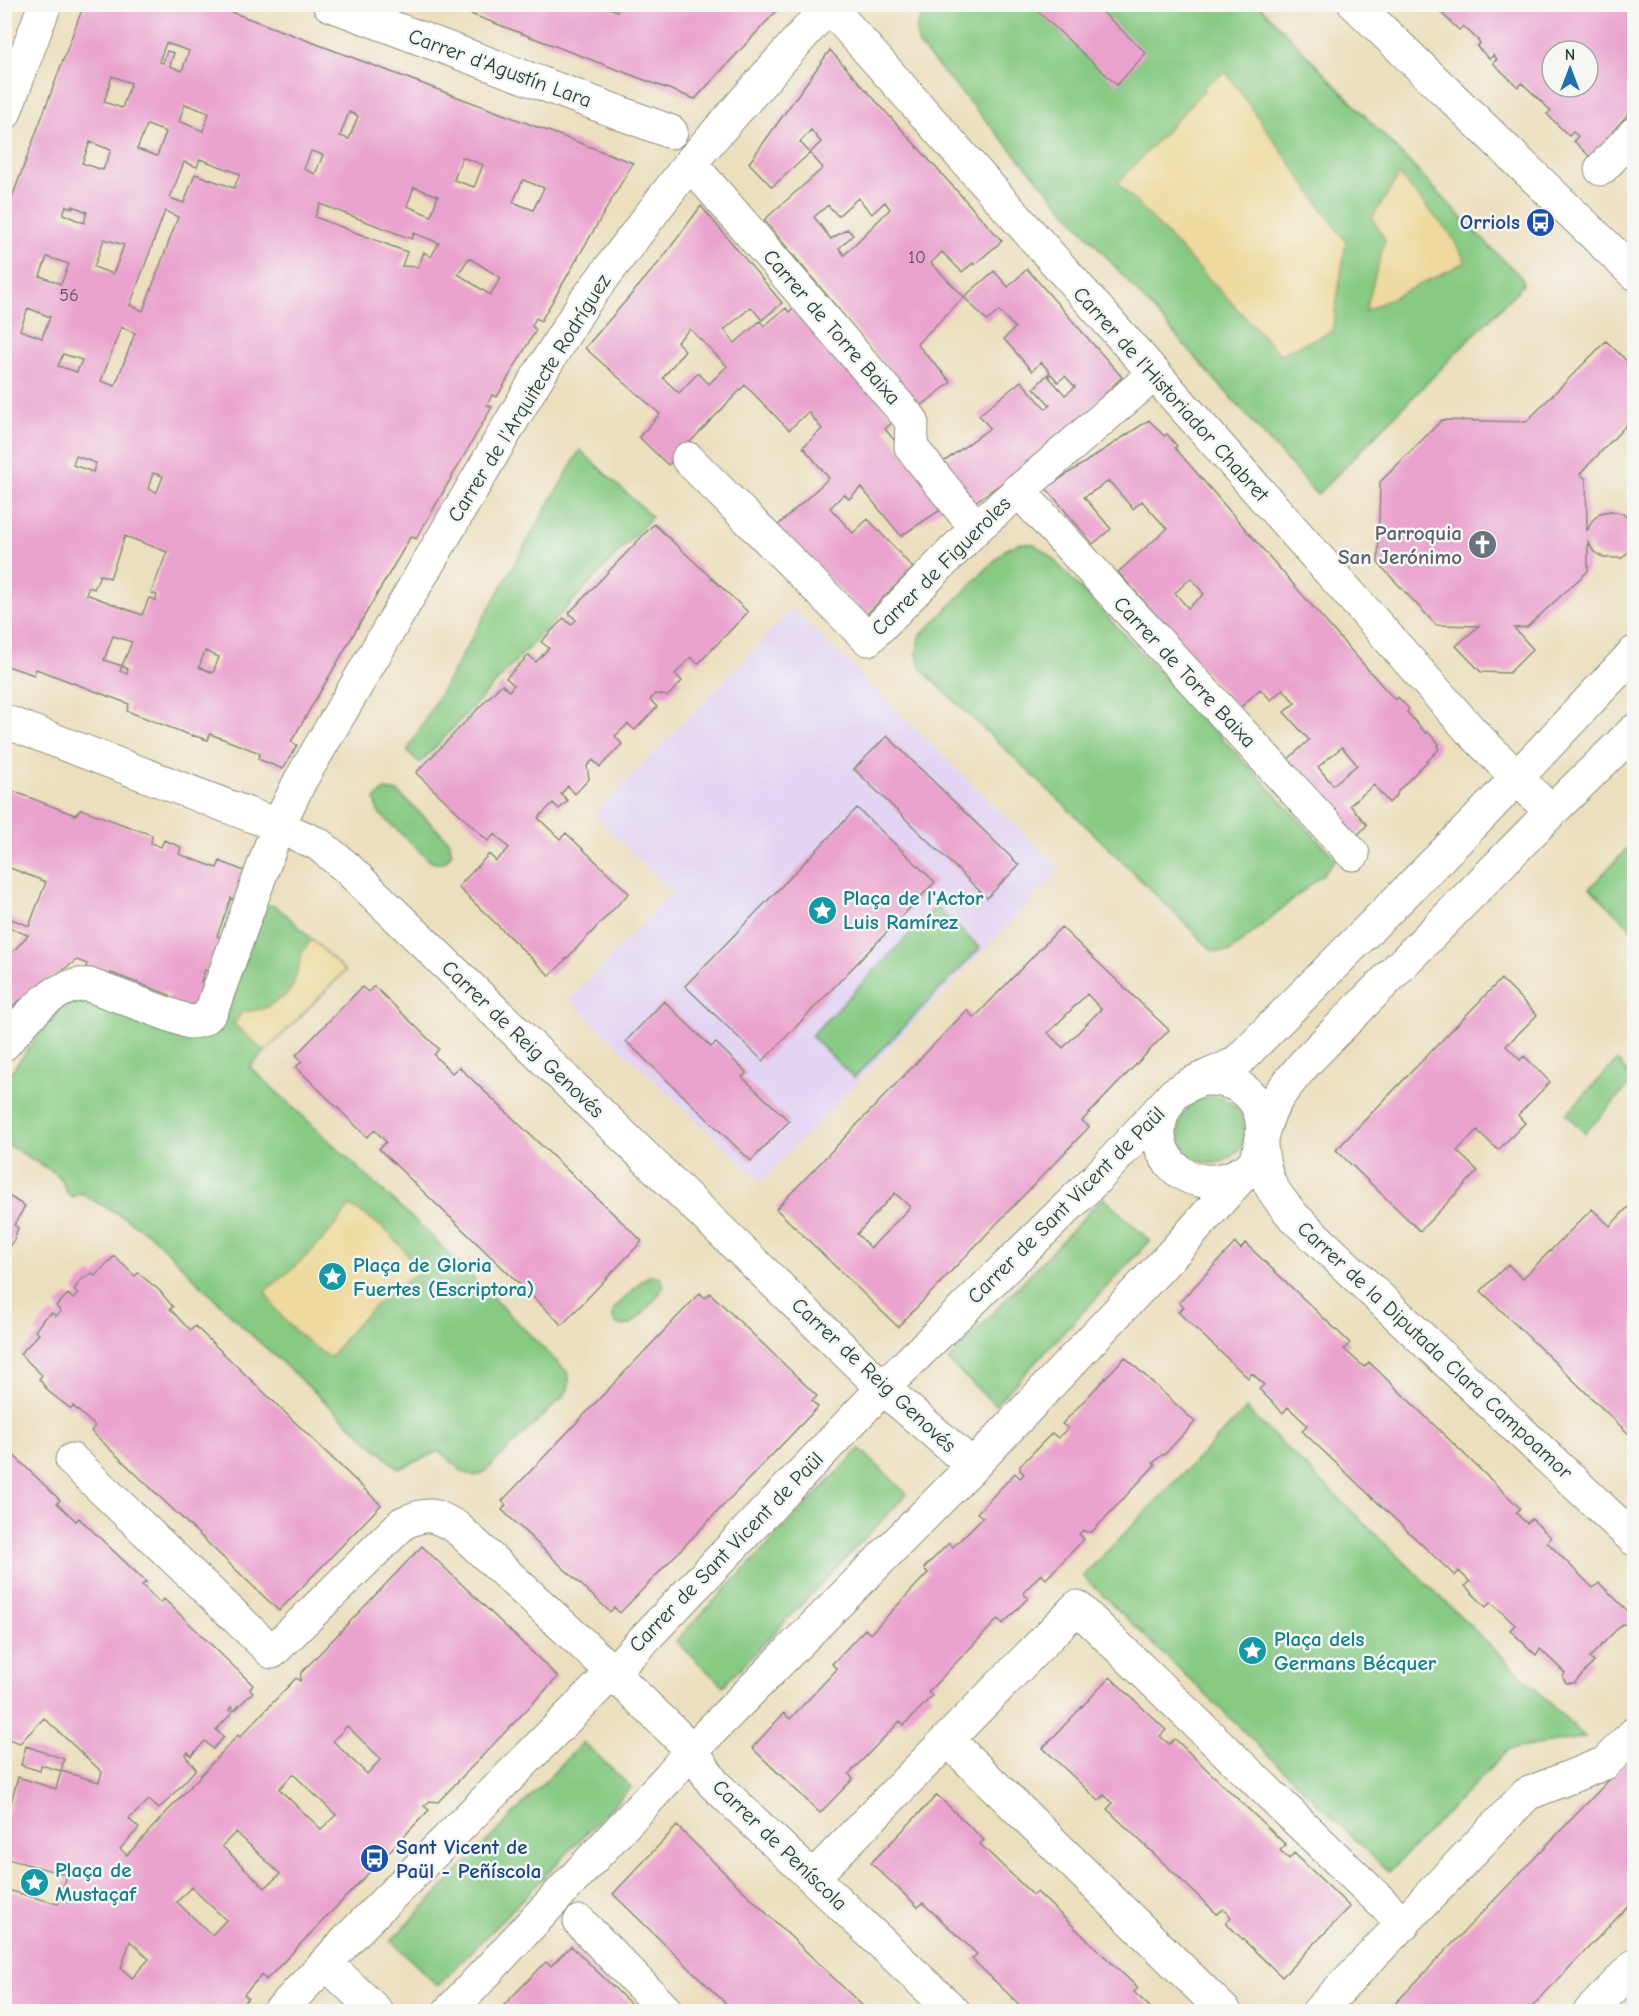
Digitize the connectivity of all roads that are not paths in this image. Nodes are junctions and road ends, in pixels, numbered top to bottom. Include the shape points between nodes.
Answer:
1 (45, 4) edge
2 (329, 4) edge
3 (1355, 4) edge
4 (830, 5) edge
5 (4, 114) edge
6 (671, 132) dead end
7 (1635, 134) edge
8 (690, 163) junction
9 (1601, 169) dead end
10 (1635, 273) edge
11 (1153, 375) junction
12 (688, 459) dead end
13 (1018, 490) junction
14 (976, 528) junction
15 (1635, 653) edge
16 (4, 721) edge
17 (1635, 731) edge
18 (1517, 778) junction
19 (1551, 812) junction
20 (278, 826) junction
21 (1353, 854) dead end
22 (4, 1044) edge
23 (1188, 1087) junction
24 (1256, 1150) junction
25 (883, 1388) junction
26 (72, 1460) dead end
27 (973, 1466) junction
28 (1635, 1539) edge
29 (612, 1673) junction
30 (1635, 1734) edge
31 (948, 1740) junction
32 (692, 1750) junction
33 (813, 1877) junction
34 (580, 1922) dead end
35 (1404, 1924) junction
36 (326, 1963) junction
37 (1635, 1966) edge
38 (279, 2012) edge
39 (377, 2012) edge
40 (448, 2012) edge
41 (667, 2012) edge
42 (954, 2012) edge
43 (1226, 2012) edge
44 (1318, 2012) edge
45 (1590, 2012) edge

1 - 5 street
2 - 6 street, Carrer d'Agustín Lara
3 - 10 street
4 - 8 street, Carrer de l'Arquitecte Rodríguez
4 - 11 street, Carrer de l'Historiador Chabret
7 - 9 street
8 - 14 street, Carrer de Torre Baixa via 912,420 911,447
8 - 20 street, Carrer de l'Arquitecte Rodríguez via 583,304 333,724
11 - 13 street, Carrer de Figueroles
11 - 18 street, Carrer de l'Historiador Chabret
12 - 14 street, Carrer de Figueroles via 868,639
13 - 14 street, Carrer de Figueroles
13 - 21 street, Carrer de Torre Baixa
15 - 18 street, Carrer de Sant Vicent de Paül
16 - 20 street, Carrer de Reig Genovés
17 - 19 street
18 - 19 street
18 - 23 street, Carrer de Sant Vicent de Paül via 1236,1063
19 - 24 street via 1305,1063 1276,1098
20 - 22 street via 208,1017 189,1022 78,984 34,1009
20 - 25 street, Carrer de Reig Genovés via 318,844 345,866
23 - 24 street via 1224,1080 1245,1091 1262,1116
23 - 24 street, Carrer de Sant Vicent de Paül via 1165,1106 1160,1121 1164,1153 1173,1167 1200,1182 1231,1179
23 - 25 street, Carrer de Sant Vicent de Paül
24 - 27 street via 1175,1251
24 - 28 street, Carrer de la Diputada Clara Campoamor via 1275,1195 1294,1217
25 - 27 street, Carrer de Reig Genovés
25 - 29 street, Carrer de Sant Vicent de Paül
26 - 29 street via 272,1652 403,1523 420,1516 438,1516 456,1527
27 - 32 street
29 - 32 street, Carrer de Peníscola
29 - 36 street, Carrer de Sant Vicent de Paül
30 - 35 street via 1605,1763 1527,1794
31 - 33 street
31 - 35 street via 1077,1607
31 - 43 street
32 - 33 street, Carrer de Peníscola via 713,1783
32 - 40 street
33 - 42 street, Carrer de Peníscola
34 - 41 street
35 - 44 street
36 - 38 street, Carrer de Sant Vicent de Paül
36 - 39 street
37 - 45 street

